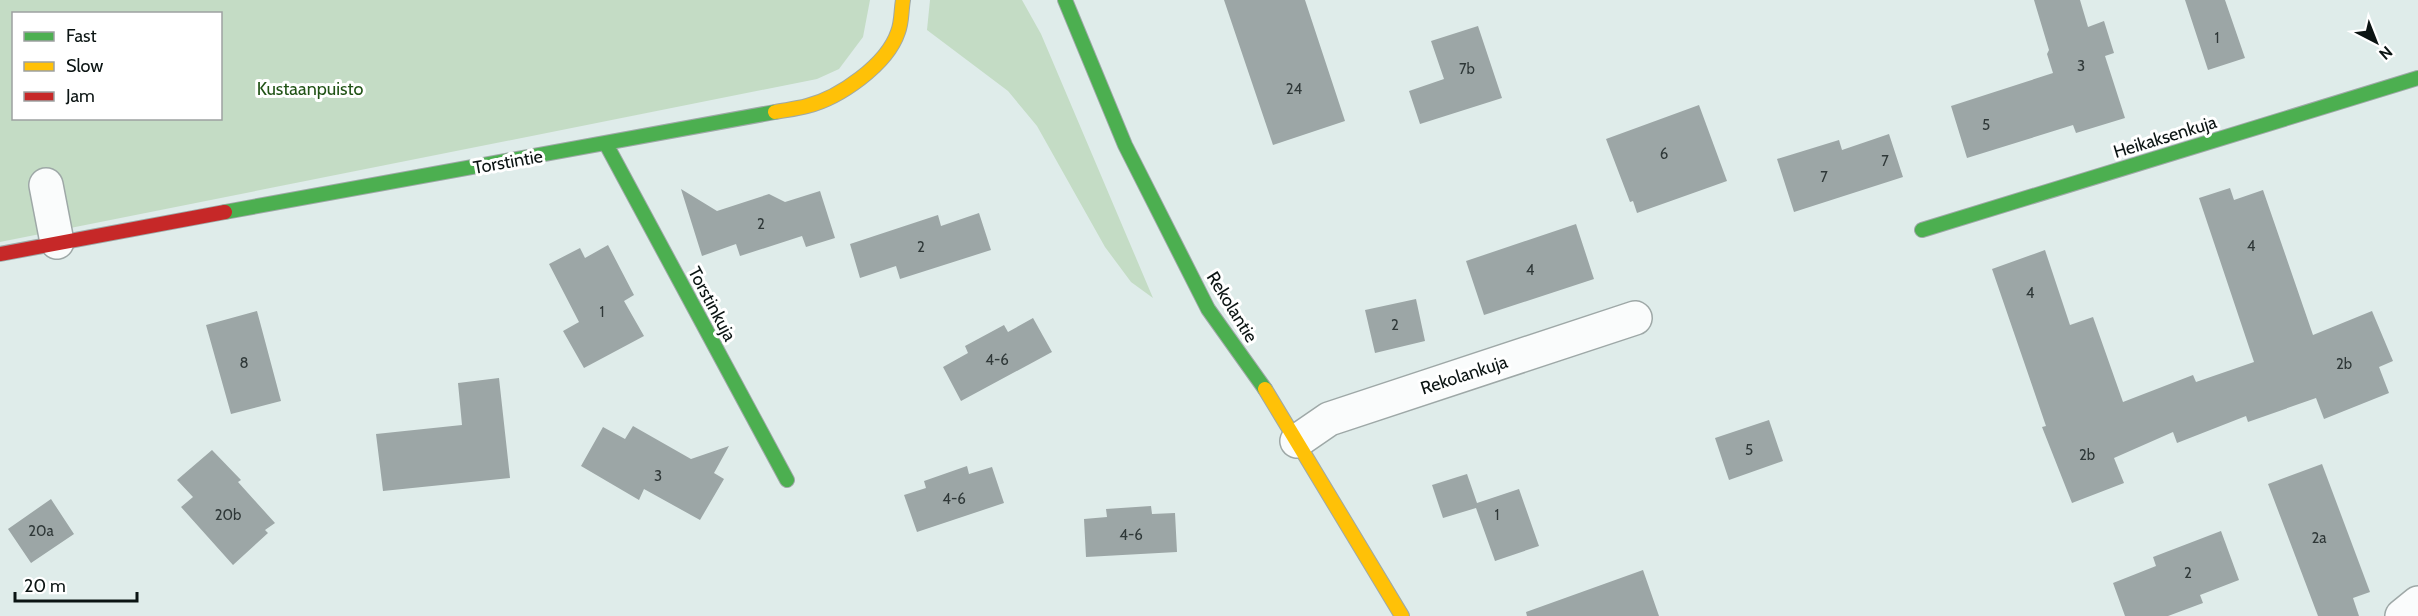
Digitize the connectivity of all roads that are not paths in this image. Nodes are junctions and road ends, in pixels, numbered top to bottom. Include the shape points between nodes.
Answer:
1 (903, 0) edge
2 (1065, 0) edge
3 (2418, 78) edge
4 (606, 144) junction
5 (46, 185) dead end
6 (1922, 230) dead end
7 (57, 242) junction
8 (0, 254) edge
9 (1635, 318) dead end
10 (1298, 441) junction
11 (787, 480) dead end
12 (2418, 603) edge
13 (1402, 616) edge
14 (2402, 616) edge

1 - 4 street, Torstintie via 898,31 884,58 865,78 809,106
2 - 10 street, Rekolantie via 1125,145 1208,309
3 - 6 street, Heikaksenkuja
4 - 7 street, Torstintie
4 - 11 street, Torstinkuja
5 - 7 street
7 - 8 street, Torstintie
9 - 10 street, Rekolankuja via 1329,419
10 - 13 street, Rekolantie
12 - 14 street

